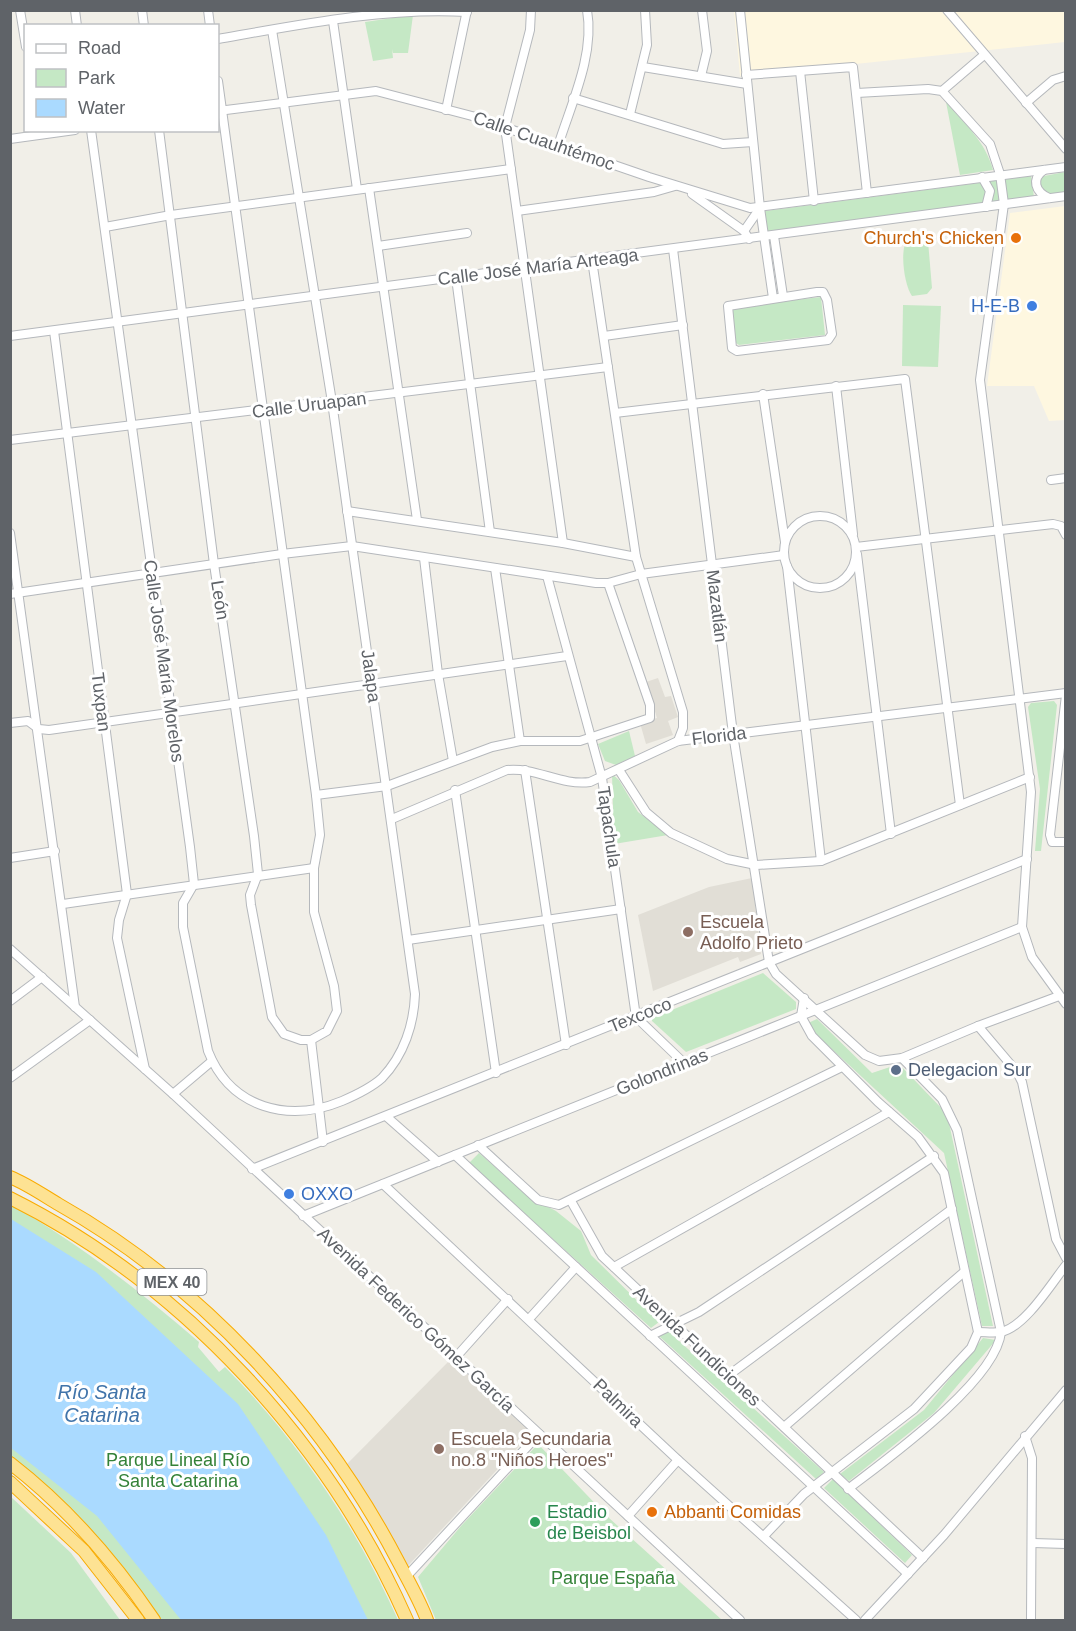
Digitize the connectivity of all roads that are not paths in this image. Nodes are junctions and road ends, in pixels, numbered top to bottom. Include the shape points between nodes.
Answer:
1 (20, 10) edge
2 (531, 10) edge
3 (587, 10) edge
4 (645, 10) edge
5 (702, 10) edge
6 (740, 10) edge
7 (947, 10) edge
8 (467, 11) edge
9 (333, 21) junction
10 (272, 30) junction
11 (24, 35) edge
12 (219, 39) edge
13 (984, 56) junction
14 (643, 67) junction
15 (800, 71) junction
16 (701, 76) junction
17 (1065, 76) edge
18 (746, 80) junction
19 (942, 91) junction
20 (857, 93) junction
21 (343, 94) junction
22 (219, 96) edge
23 (573, 98) junction
24 (282, 102) junction
25 (1026, 103) junction
26 (446, 110) junction
27 (220, 111) edge
28 (630, 114) junction
29 (505, 127) junction
30 (91, 132) edge
31 (159, 132) edge
32 (38, 133) edge
33 (10, 139) edge
34 (753, 142) junction
35 (558, 146) junction
36 (1065, 149) edge
37 (1065, 167) edge
38 (511, 168) junction
39 (1045, 169) junction
40 (1000, 174) junction
41 (982, 177) junction
42 (680, 187) junction
43 (369, 188) junction
44 (357, 189) junction
45 (867, 194) junction
46 (1065, 196) edge
47 (298, 198) junction
48 (1049, 198) junction
49 (814, 201) junction
50 (1004, 204) junction
51 (236, 206) junction
52 (986, 207) junction
53 (760, 208) junction
54 (517, 211) junction
55 (171, 215) junction
56 (105, 227) junction
57 (467, 234) dead end
58 (747, 235) junction
59 (774, 236) junction
60 (764, 237) junction
61 (378, 246) junction
62 (673, 249) junction
63 (592, 260) junction
64 (525, 269) junction
65 (456, 278) junction
66 (383, 287) junction
67 (783, 296) junction
68 (316, 297) junction
69 (773, 298) junction
70 (250, 304) junction
71 (184, 313) junction
72 (118, 321) junction
73 (683, 326) junction
74 (54, 331) junction
75 (10, 336) edge
76 (604, 336) junction
77 (608, 367) junction
78 (539, 376) junction
79 (470, 385) junction
80 (836, 386) junction
81 (399, 394) junction
82 (763, 394) junction
83 (332, 402) junction
84 (692, 403) junction
85 (263, 411) junction
86 (615, 413) junction
87 (196, 419) junction
88 (132, 427) junction
89 (65, 433) junction
90 (10, 440) edge
91 (1065, 478) edge
92 (1052, 480) dead end
93 (348, 512) junction
94 (417, 520) junction
95 (998, 530) junction
96 (490, 532) junction
97 (10, 533) edge
98 (1065, 535) edge
99 (853, 537) junction
100 (927, 539) junction
101 (563, 543) junction
102 (785, 543) junction
103 (352, 546) junction
104 (856, 550) junction
105 (282, 554) junction
106 (784, 555) junction
107 (636, 557) junction
108 (424, 558) junction
109 (214, 564) junction
110 (711, 564) junction
111 (787, 566) junction
112 (495, 568) junction
113 (152, 573) junction
114 (641, 573) junction
115 (547, 576) junction
116 (86, 582) junction
117 (608, 583) junction
118 (15, 593) edge
119 (567, 656) junction
120 (509, 664) junction
121 (438, 674) junction
122 (373, 684) junction
123 (302, 694) junction
124 (1065, 694) edge
125 (1021, 699) junction
126 (236, 701) junction
127 (948, 707) junction
128 (170, 711) junction
129 (875, 717) junction
130 (104, 722) junction
131 (10, 723) edge
132 (804, 726) junction
133 (39, 729) junction
134 (733, 734) junction
135 (590, 738) junction
136 (520, 741) junction
137 (678, 741) junction
138 (453, 761) junction
139 (525, 770) junction
140 (619, 770) junction
141 (1030, 777) junction
142 (603, 778) junction
143 (387, 786) junction
144 (455, 790) junction
145 (316, 795) junction
146 (960, 805) junction
147 (392, 819) junction
148 (891, 834) junction
149 (1065, 842) edge
150 (56, 851) junction
151 (10, 858) edge
152 (1027, 859) junction
153 (820, 861) junction
154 (756, 865) junction
155 (314, 868) junction
156 (258, 874) junction
157 (194, 884) junction
158 (127, 894) junction
159 (63, 904) junction
160 (621, 909) junction
161 (547, 920) junction
162 (1022, 927) junction
163 (475, 931) junction
164 (408, 940) junction
165 (10, 949) edge
166 (769, 962) junction
167 (42, 977) junction
168 (1059, 996) junction
169 (804, 998) junction
170 (10, 1001) edge
171 (1065, 1004) edge
172 (75, 1007) junction
173 (817, 1010) junction
174 (801, 1016) junction
175 (636, 1017) junction
176 (90, 1020) junction
177 (978, 1026) junction
178 (311, 1040) junction
179 (566, 1045) junction
180 (902, 1058) junction
181 (212, 1061) junction
182 (684, 1063) junction
183 (842, 1067) junction
184 (145, 1070) junction
185 (496, 1073) junction
186 (10, 1078) edge
187 (173, 1094) junction
188 (319, 1109) junction
189 (889, 1112) junction
190 (387, 1117) junction
191 (323, 1142) junction
192 (478, 1145) junction
193 (455, 1155) junction
194 (934, 1156) junction
195 (438, 1162) junction
196 (252, 1169) junction
197 (10, 1177) edge
198 (383, 1184) junction
199 (10, 1197) edge
200 (571, 1201) junction
201 (952, 1209) junction
202 (303, 1216) junction
203 (1065, 1258) edge
204 (1065, 1265) edge
205 (576, 1267) junction
206 (614, 1267) junction
207 (964, 1272) junction
208 (177, 1286) junction
209 (508, 1299) junction
210 (529, 1319) junction
211 (671, 1323) junction
212 (978, 1332) junction
213 (1001, 1332) junction
214 (205, 1336) junction
215 (650, 1336) junction
216 (219, 1349) junction
217 (456, 1357) junction
218 (729, 1375) junction
219 (1065, 1390) edge
220 (286, 1397) junction
221 (783, 1427) junction
222 (539, 1434) junction
223 (1025, 1436) junction
224 (678, 1460) junction
225 (10, 1463) edge
226 (832, 1474) junction
227 (10, 1482) edge
228 (814, 1487) junction
229 (848, 1489) junction
230 (628, 1516) junction
231 (764, 1536) junction
232 (1033, 1543) junction
233 (1065, 1544) edge
234 (923, 1558) junction
235 (908, 1574) junction
236 (406, 1577) junction
237 (138, 1620) edge
238 (154, 1620) edge
239 (407, 1620) edge
240 (427, 1620) edge
241 (740, 1620) edge
242 (856, 1620) edge
243 (865, 1620) edge
244 (1030, 1620) edge

1 - 11 street
2 - 29 street via 530,30
3 - 23 street via 590,38
4 - 14 street via 648,37
5 - 16 street via 707,51
6 - 18 street
7 - 13 street
8 - 9 street
8 - 26 street
9 - 10 street
9 - 21 street
10 - 12 street
10 - 24 street, Jalapa
13 - 19 street
13 - 25 street
14 - 16 street
14 - 28 street
15 - 18 street
15 - 20 street via 853,67
15 - 49 street
16 - 18 street
17 - 25 street via 1053,80
18 - 34 street
19 - 20 street
19 - 40 street via 990,144
20 - 45 street
21 - 24 street, Calle Cuauhtémoc
21 - 26 street, Calle Cuauhtémoc via 376,92
21 - 44 street
22 - 27 street
23 - 28 street
23 - 35 street
24 - 27 street, Calle Cuauhtémoc
24 - 47 street, Jalapa
25 - 36 street
26 - 29 street, Calle Cuauhtémoc
27 - 51 street
28 - 34 street via 723,144
29 - 35 street, Calle Cuauhtémoc
29 - 38 street
30 - 56 street, Calle José María Morelos
31 - 55 street, León
32 - 33 street
34 - 53 street
35 - 42 street, Calle Cuauhtémoc
37 - 39 street
38 - 43 street
38 - 54 street
39 - 40 street
39 - 48 street via 1035,184 1039,193
40 - 41 street
40 - 50 street
41 - 45 street
41 - 52 street via 990,191
42 - 53 street, Calle Cuauhtémoc via 746,208
42 - 54 street
42 - 58 street
43 - 44 street
43 - 61 street
44 - 47 street
45 - 49 street, Calle Cuauhtémoc
46 - 48 street, Calle José María Arteaga
47 - 51 street
47 - 68 street, Jalapa
48 - 50 street, Calle José María Arteaga
49 - 53 street, Calle Cuauhtémoc
50 - 52 street, Calle José María Arteaga
50 - 95 street via 980,380
51 - 55 street
51 - 70 street
52 - 59 street, Calle José María Arteaga
53 - 58 street
53 - 60 street
54 - 64 street
55 - 56 street
55 - 71 street, León
56 - 72 street, Calle José María Morelos
57 - 61 street
58 - 60 street, Calle José María Arteaga
58 - 62 street, Calle José María Arteaga
59 - 60 street, Calle José María Arteaga
59 - 67 street
60 - 69 street
61 - 66 street
62 - 63 street, Calle José María Arteaga
62 - 73 street, Mazatlán
63 - 64 street, Calle José María Arteaga
63 - 76 street
64 - 65 street, Calle José María Arteaga
64 - 78 street
65 - 66 street, Calle José María Arteaga
65 - 79 street
66 - 68 street, Calle José María Arteaga
66 - 81 street
67 - 69 street
67 - 69 street via 823,292 831,337 734,350 728,306
68 - 70 street, Calle José María Arteaga
68 - 83 street, Jalapa
70 - 71 street, Calle José María Arteaga
70 - 85 street
71 - 72 street, Calle José María Arteaga
71 - 87 street, León
72 - 74 street, Calle José María Arteaga
72 - 88 street, Calle José María Morelos
73 - 76 street
73 - 84 street, Mazatlán
74 - 75 street, Calle José María Arteaga
74 - 89 street, Tuxpan
76 - 77 street
77 - 78 street, Calle Uruapan
77 - 86 street
78 - 79 street, Calle Uruapan
78 - 101 street
79 - 81 street, Calle Uruapan
79 - 96 street
80 - 82 street
80 - 99 street
80 - 100 street via 905,379
81 - 83 street, Calle Uruapan
81 - 94 street
82 - 84 street
82 - 102 street
83 - 85 street, Calle Uruapan
83 - 93 street, Jalapa
84 - 86 street
84 - 110 street, Mazatlán
85 - 87 street, Calle Uruapan
85 - 105 street
86 - 107 street
87 - 88 street, Calle Uruapan
87 - 109 street, León
88 - 89 street, Calle Uruapan
88 - 113 street, Calle José María Morelos
89 - 90 street, Calle Uruapan
89 - 116 street, Tuxpan
91 - 92 street
93 - 94 street
93 - 103 street, Jalapa
94 - 96 street
95 - 98 street via 1061,526
95 - 100 street
95 - 125 street
96 - 101 street
97 - 118 street
99 - 102 street via 838,521 817,516 797,524
99 - 104 street
100 - 104 street
100 - 127 street
101 - 107 street
102 - 106 street
103 - 105 street
103 - 108 street
103 - 122 street, Jalapa
104 - 111 street via 851,572 827,588 799,582
104 - 129 street
105 - 109 street
105 - 123 street
106 - 110 street
106 - 111 street
107 - 114 street
108 - 112 street
108 - 121 street
109 - 113 street
109 - 126 street, León
110 - 114 street
110 - 134 street, Mazatlán
111 - 132 street
112 - 115 street
112 - 120 street
113 - 116 street
113 - 128 street, Calle José María Morelos
114 - 117 street
114 - 137 street via 683,712
115 - 117 street
115 - 119 street, Tapachula
116 - 118 street
116 - 130 street, Tuxpan
117 - 135 street via 652,715
118 - 133 street
119 - 120 street
119 - 135 street, Tapachula
120 - 121 street
120 - 136 street
121 - 122 street
121 - 138 street
122 - 123 street
122 - 143 street, Jalapa
123 - 126 street
123 - 145 street
124 - 125 street, Florida
124 - 149 street via 1050,835 1052,842
125 - 127 street, Florida
125 - 141 street
126 - 128 street
126 - 156 street, León
127 - 129 street, Florida
127 - 146 street
128 - 130 street
128 - 157 street, Calle José María Morelos
129 - 132 street, Florida
129 - 148 street
130 - 133 street
130 - 158 street, Tuxpan
131 - 133 street via 28,721
132 - 134 street, Florida
132 - 153 street
133 - 150 street
134 - 137 street, Florida
134 - 154 street, Mazatlán
135 - 136 street via 568,742
135 - 142 street, Tapachula
136 - 138 street
137 - 140 street, Florida
138 - 143 street
139 - 142 street, Florida via 577,784
139 - 144 street, Florida via 498,772
139 - 161 street
140 - 142 street, Florida
140 - 154 street via 646,812 671,832 728,859
141 - 146 street
141 - 152 street
142 - 160 street, Tapachula
143 - 145 street
143 - 147 street, Jalapa
144 - 147 street, Florida
144 - 163 street
145 - 155 street via 320,835
146 - 148 street
147 - 164 street, Jalapa
148 - 153 street
150 - 151 street
150 - 159 street
152 - 162 street
152 - 166 street, Texcoco
153 - 154 street
154 - 166 street, Mazatlán
155 - 156 street
155 - 178 street via 314,912 337,1011 327,1031
156 - 157 street
156 - 178 street, León via 250,895 272,1017 284,1034
157 - 158 street
157 - 181 street via 183,903 183,927
158 - 159 street
158 - 184 street, Tuxpan via 117,938
159 - 172 street
160 - 161 street
160 - 175 street, Tapachula
161 - 163 street
161 - 179 street
162 - 168 street via 1032,957
162 - 173 street, Golondrinas
163 - 164 street
163 - 185 street
164 - 188 street, Jalapa via 415,1000 401,1050 375,1084
165 - 167 street, Avenida Federico Gómez García
166 - 169 street via 776,974
166 - 175 street, Texcoco
167 - 170 street
167 - 172 street, Avenida Federico Gómez García
168 - 171 street
168 - 177 street
169 - 173 street
169 - 174 street
172 - 176 street, Avenida Federico Gómez García
173 - 174 street, Golondrinas
173 - 180 street via 872,1059
174 - 182 street, Golondrinas
174 - 183 street via 812,1036
175 - 179 street, Texcoco
175 - 182 street
176 - 184 street, Avenida Federico Gómez García
176 - 186 street
177 - 180 street
177 - 203 street via 1022,1082 1056,1239
178 - 188 street
179 - 185 street, Texcoco
180 - 213 street via 942,1099 951,1114
181 - 187 street
181 - 188 street via 230,1084 270,1110 295,1113
182 - 192 street, Golondrinas
183 - 189 street
183 - 200 street
184 - 187 street, Avenida Federico Gómez García
185 - 190 street, Texcoco
187 - 196 street, Avenida Federico Gómez García
188 - 191 street
189 - 194 street
189 - 206 street
190 - 191 street, Texcoco
190 - 195 street
191 - 196 street, Texcoco
192 - 193 street, Golondrinas
192 - 200 street via 538,1200 553,1205
193 - 195 street, Golondrinas
193 - 205 street, Avenida Fundiciones
194 - 201 street via 944,1173
194 - 211 street via 699,1312
195 - 198 street, Golondrinas
196 - 202 street, Avenida Federico Gómez García
197 - 208 highway, MEX 40 via 82,1217
198 - 202 street, Golondrinas
198 - 209 street, Palmira
199 - 214 highway, MEX 40 via 107,1254
200 - 206 street, Avenida Fundiciones via 602,1256
201 - 207 street
201 - 218 street
202 - 217 street, Avenida Federico Gómez García
204 - 213 street via 1026,1316
205 - 210 street
205 - 215 street, Avenida Fundiciones
206 - 211 street, Avenida Fundiciones
207 - 212 street
207 - 221 street
208 - 214 highway
208 - 220 highway, MEX 40
209 - 210 street, Palmira
209 - 217 street
210 - 224 street, Palmira
211 - 215 street
211 - 218 street, Avenida Fundiciones
212 - 213 street
212 - 226 street via 971,1348 914,1409
213 - 229 street via 1000,1342 989,1360 949,1406 910,1442
214 - 216 highway, MEX 40
215 - 228 street, Avenida Fundiciones
216 - 220 highway via 275,1393
216 - 239 highway, MEX 40 via 254,1386 340,1498 372,1550
217 - 222 street, Avenida Federico Gómez García
218 - 221 street, Avenida Fundiciones
219 - 223 street
220 - 236 highway, MEX 40 via 337,1462 379,1526
221 - 226 street, Avenida Fundiciones
222 - 230 street, Avenida Federico Gómez García
222 - 236 street
223 - 232 street via 1032,1458
223 - 234 street
224 - 230 street
224 - 231 street, Palmira
225 - 238 highway via 93,1540
226 - 228 street
226 - 229 street, Avenida Fundiciones
227 - 237 highway via 84,1551
228 - 231 street
228 - 235 street, Avenida Fundiciones
229 - 234 street, Avenida Fundiciones
230 - 241 street, Avenida Federico Gómez García
231 - 242 street, Palmira
232 - 233 street
232 - 244 street
234 - 235 street
235 - 243 street
236 - 240 highway, MEX 40

